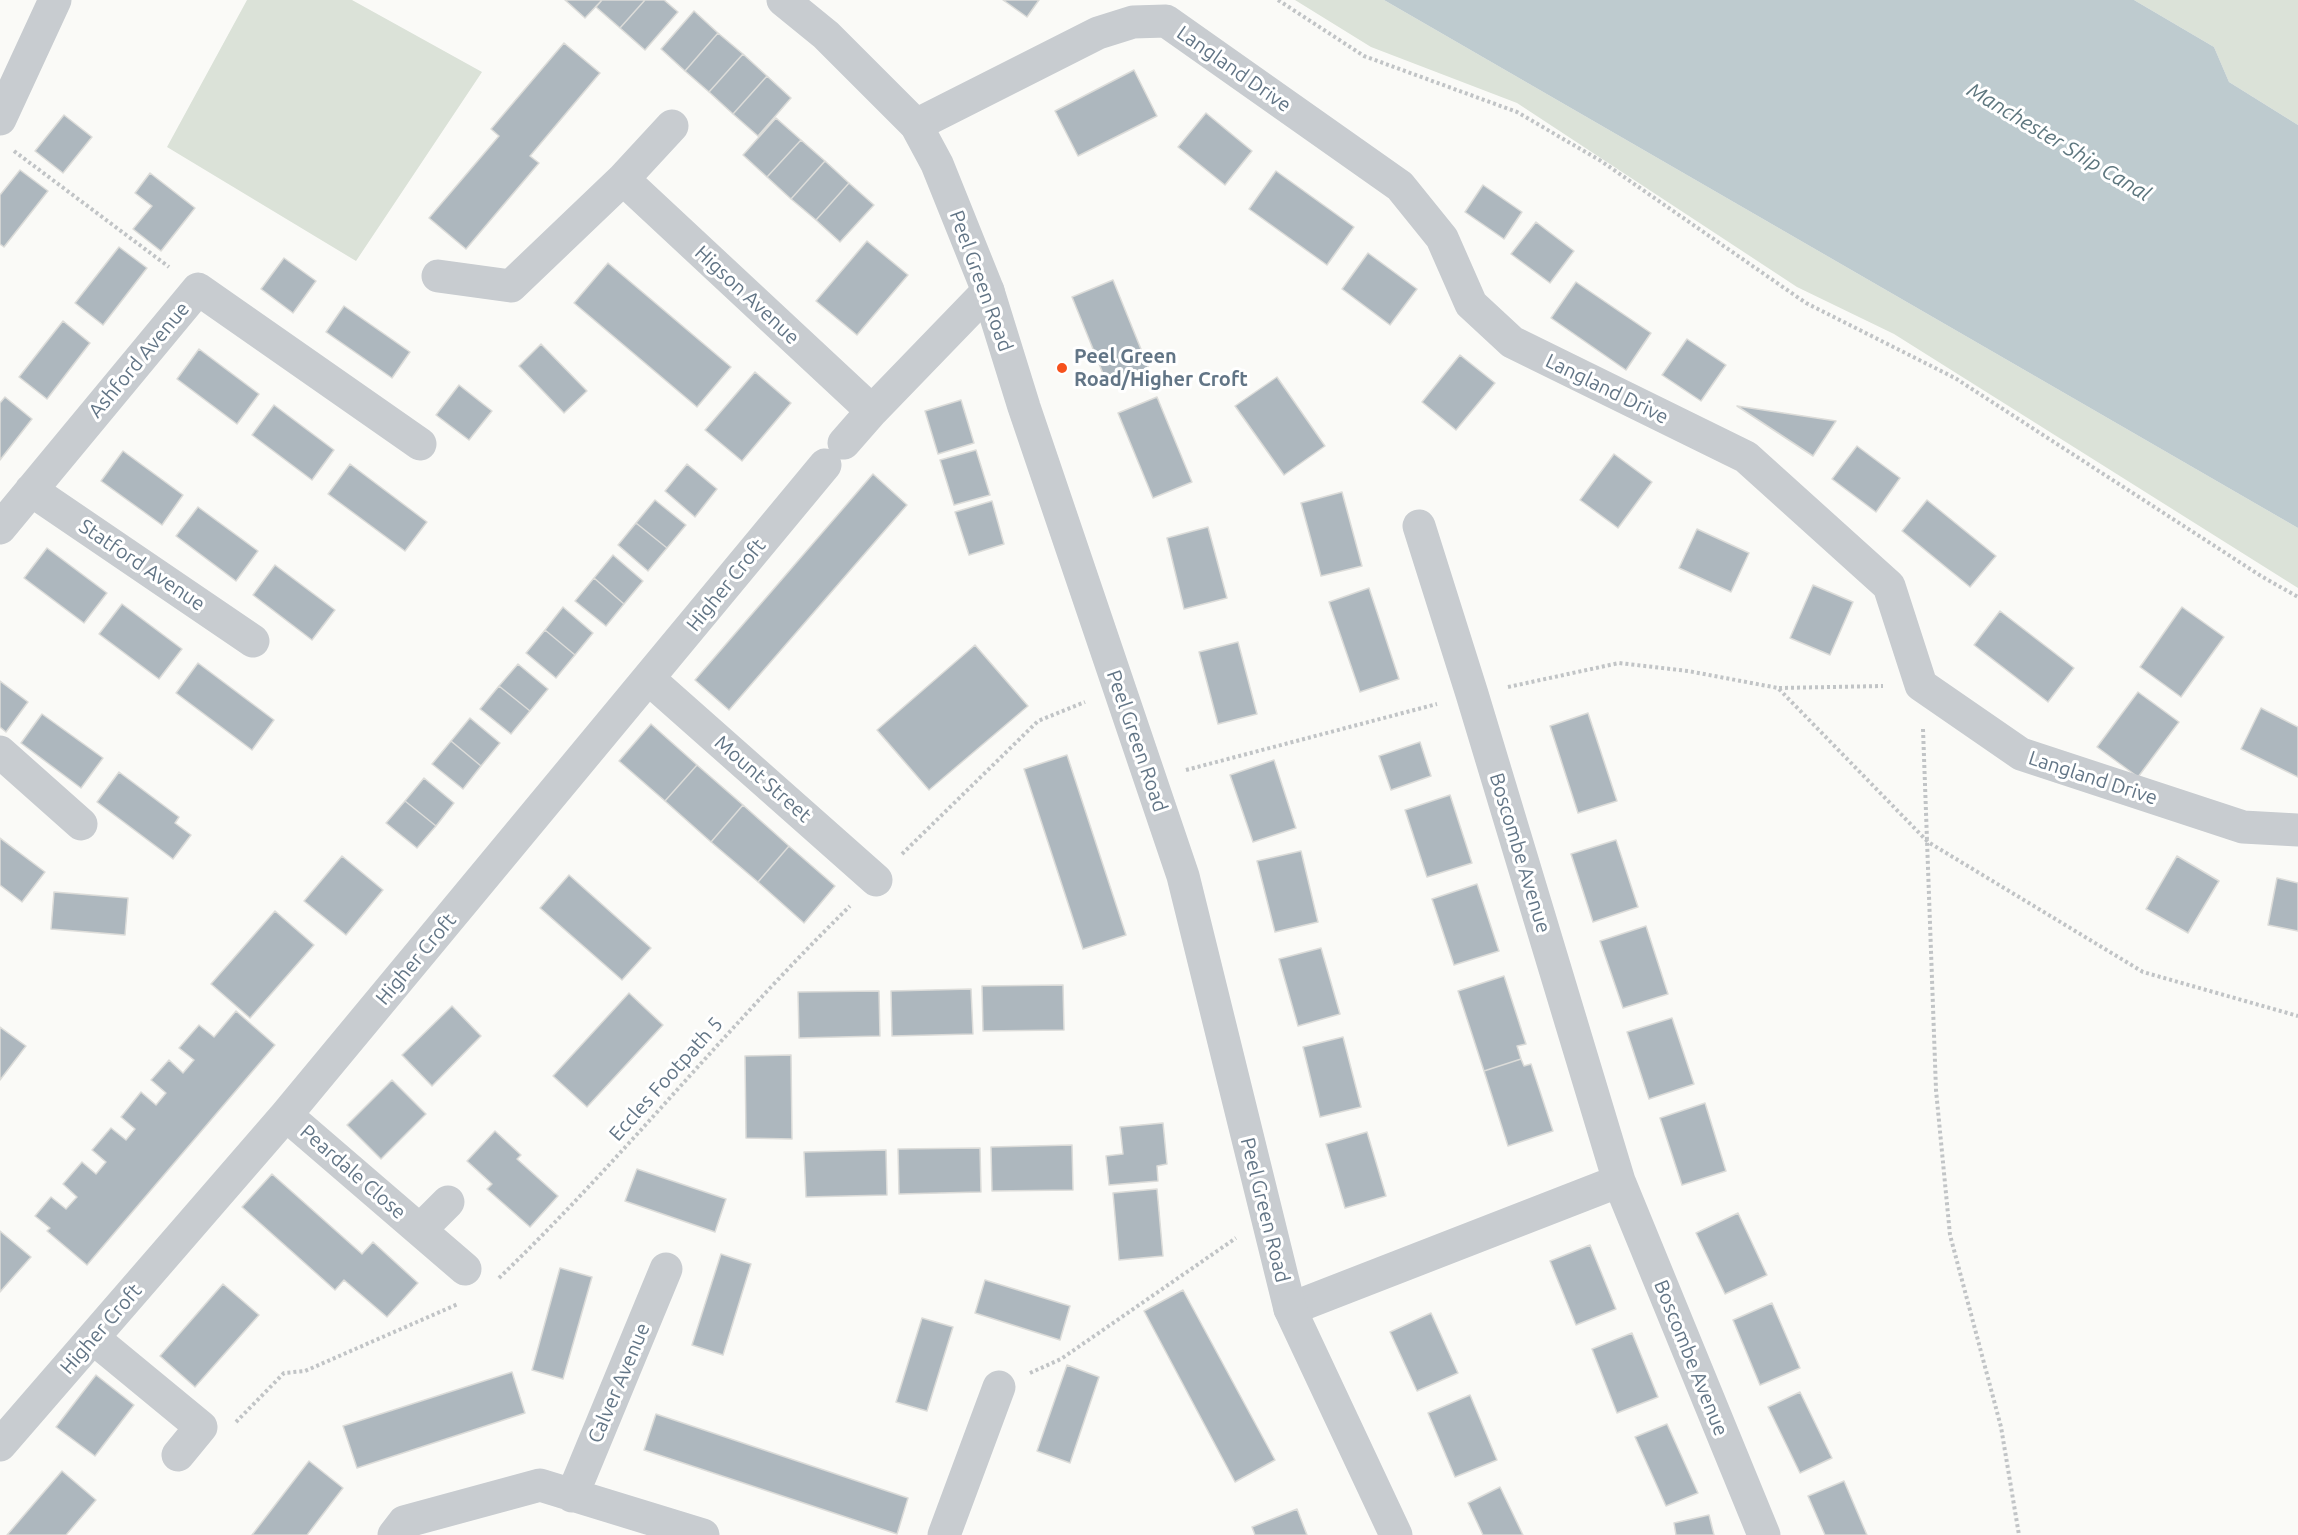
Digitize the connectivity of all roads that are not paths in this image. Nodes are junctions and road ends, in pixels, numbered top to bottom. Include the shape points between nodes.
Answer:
1 (55, 0) edge
2 (783, 0) edge
3 (5, 113) edge
4 (916, 125) junction
5 (672, 126) dead end
6 (623, 179) junction
7 (438, 276) dead end
8 (988, 291) junction
9 (872, 411) junction
10 (420, 444) dead end
11 (31, 490) junction
12 (1419, 526) dead end
13 (0, 528) edge
14 (253, 641) dead end
15 (649, 679) junction
16 (0, 752) edge
17 (81, 824) dead end
18 (2298, 830) edge
19 (876, 880) road end
20 (286, 1115) junction
21 (1618, 1181) junction
22 (448, 1202) dead end
23 (420, 1230) junction
24 (666, 1269) dead end
25 (479, 1277) road end
26 (1290, 1309) junction
27 (93, 1338) junction
28 (999, 1387) road end
29 (0, 1445) edge
30 (178, 1455) dead end
31 (572, 1496) junction
32 (394, 1535) edge
33 (703, 1535) edge
34 (944, 1535) edge
35 (1396, 1535) edge
36 (1764, 1535) edge

1 - 3 street
2 - 4 street, Peel Green Road via 826,35
4 - 8 street, Peel Green Road via 937,164
4 - 18 street, Langland Drive via 1098,33 1132,22 1166,21 1400,186 1442,238 1471,304 1512,342 1746,457 1889,586 1921,685 2021,754 2243,827
5 - 6 street
6 - 7 street via 511,286
6 - 9 street, Higson Avenue
8 - 9 street, Higher Croft
8 - 26 street, Peel Green Road via 1183,876
9 - 15 street, Higher Croft
10 - 11 street, Ashford Avenue via 198,289
11 - 13 street, Ashford Avenue
11 - 14 street, Statford Avenue
12 - 21 street, Boscombe Avenue
15 - 19 street, Mount Street
15 - 20 street, Higher Croft
16 - 17 street
20 - 23 street, Peardale Close
20 - 27 street, Higher Croft
21 - 26 street
21 - 36 street, Boscombe Avenue
22 - 23 street, Peardale Close
23 - 25 street, Peardale Close
24 - 31 street, Calver Avenue
26 - 35 street, Peel Green Road
27 - 29 street, Higher Croft
27 - 30 street via 201,1427
28 - 34 street
31 - 32 street via 540,1485 404,1522
31 - 33 street

